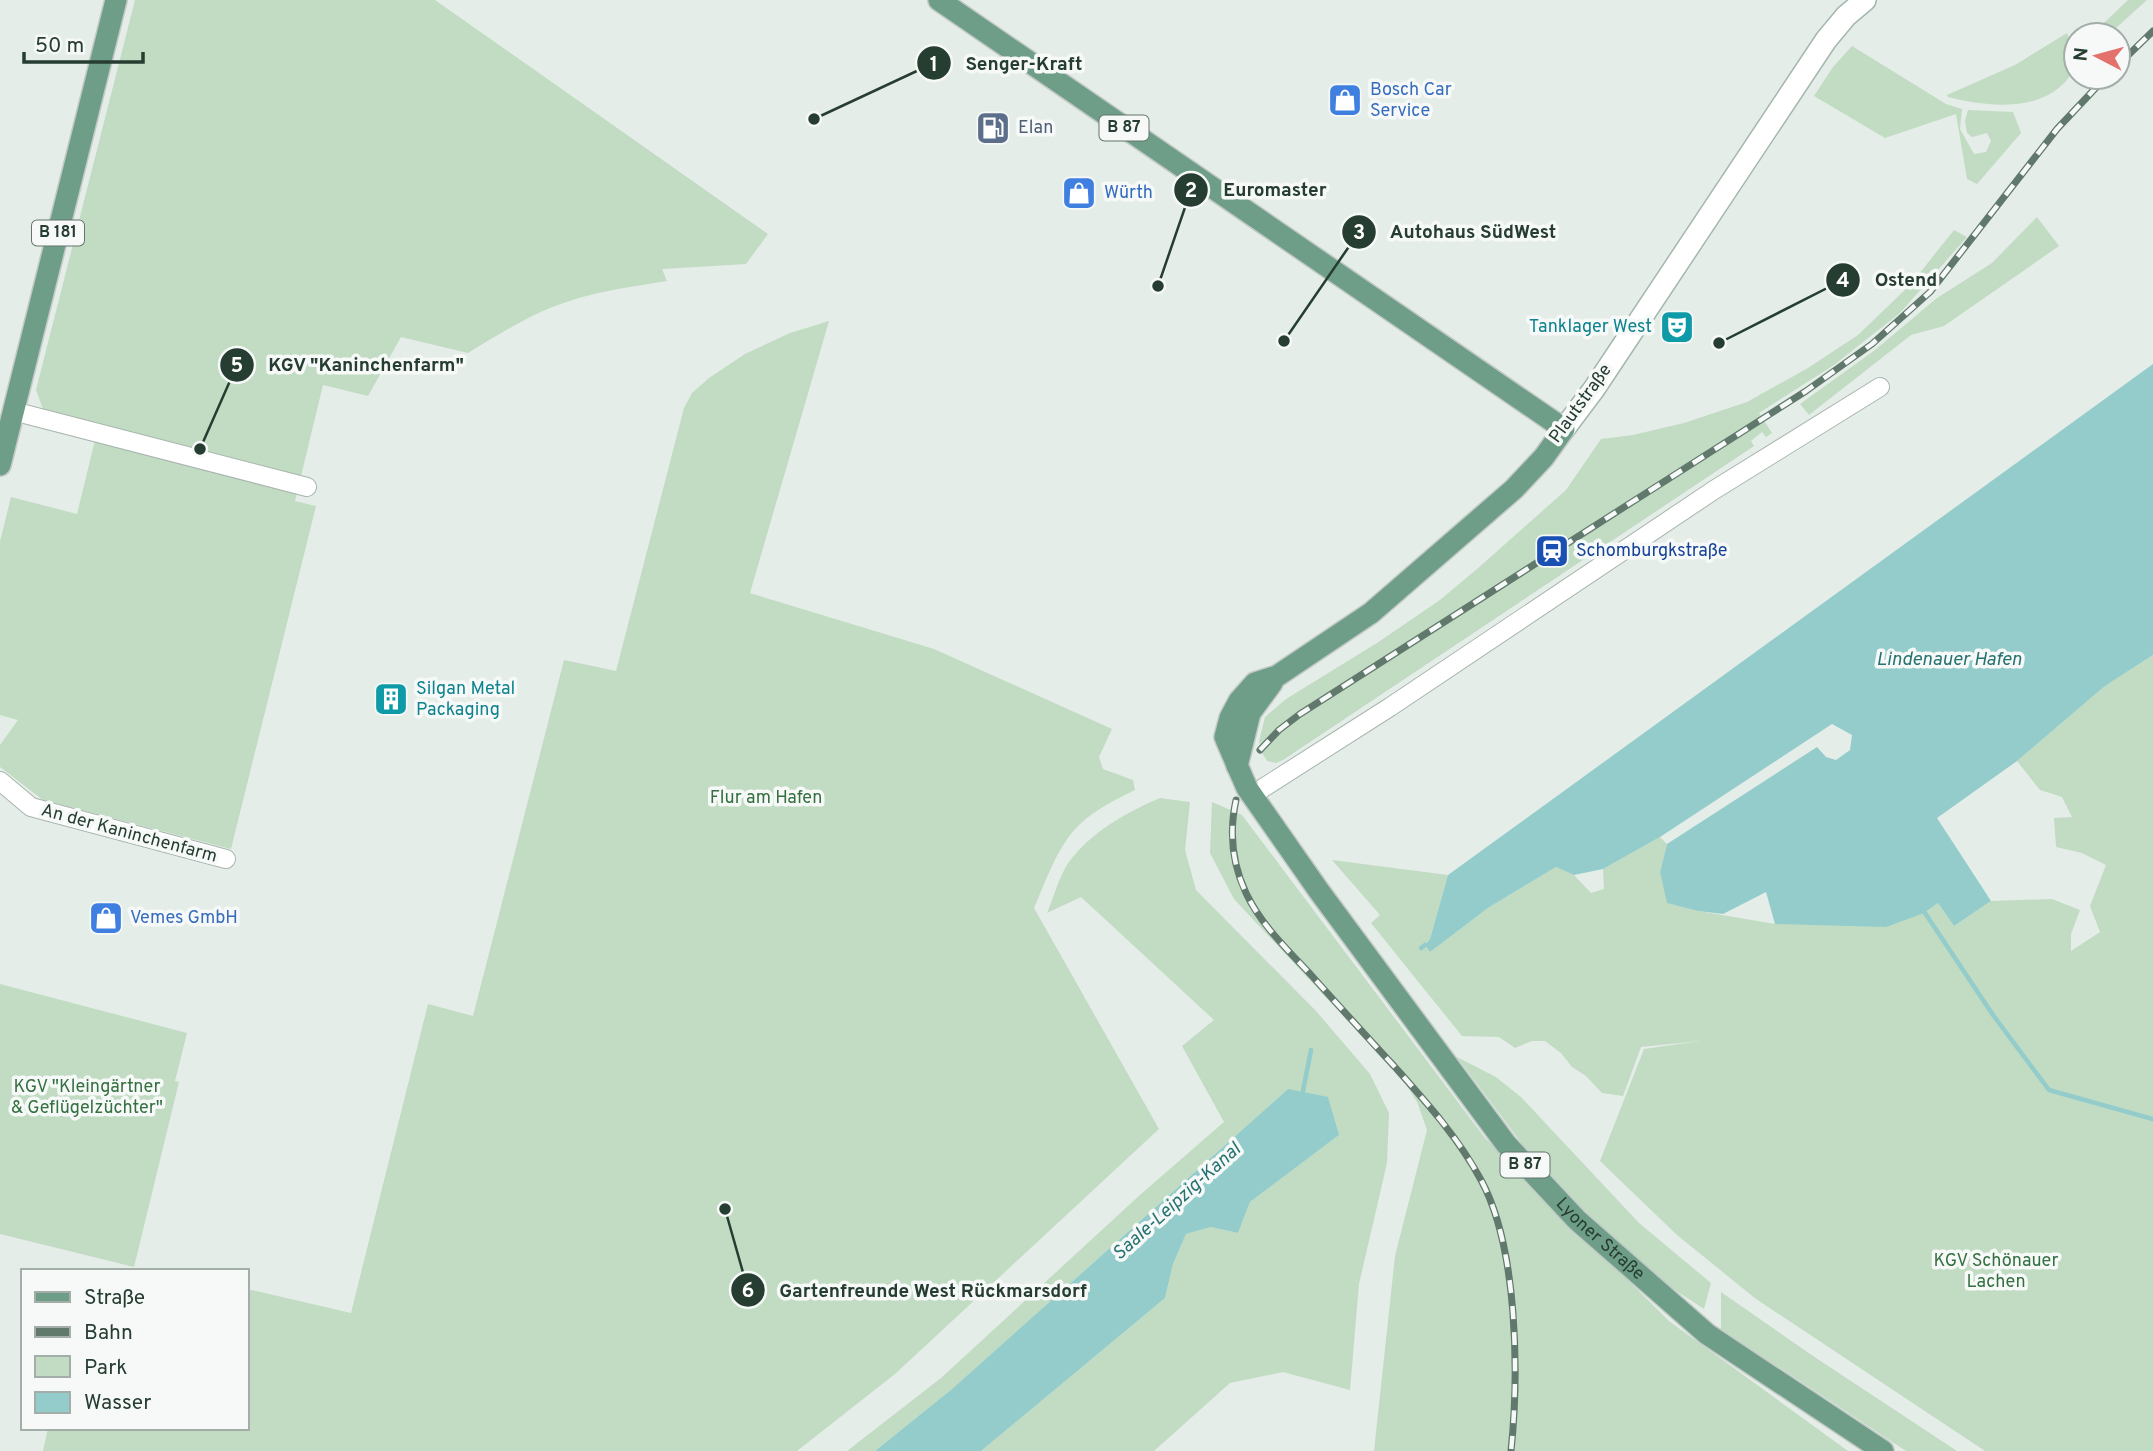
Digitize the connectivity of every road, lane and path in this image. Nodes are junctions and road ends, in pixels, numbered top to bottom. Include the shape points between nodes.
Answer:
1 (116, 0) edge
2 (939, 0) edge
3 (1865, 0) edge
4 (1880, 387) dead end
5 (13, 411) junction
6 (1564, 429) junction
7 (0, 466) edge
8 (307, 487) dead end
9 (1244, 780) junction
10 (0, 781) edge
11 (226, 859) dead end
12 (1883, 1451) edge

1 - 5 main road, B 181
2 - 6 main road, B 87
3 - 6 main road, Plautstraße via 1826,40
4 - 9 street via 1714,490 1399,700
5 - 7 main road, B 181
5 - 8 street
6 - 9 main road, Plautstraße / B 87 via 1524,480 1371,613 1277,676 1255,683 1239,701 1226,737
9 - 12 main road, Lyoner Straße / B 87 via 1318,891 1506,1144 1577,1220 1707,1334
10 - 11 street, An der Kaninchenfarm via 31,807

